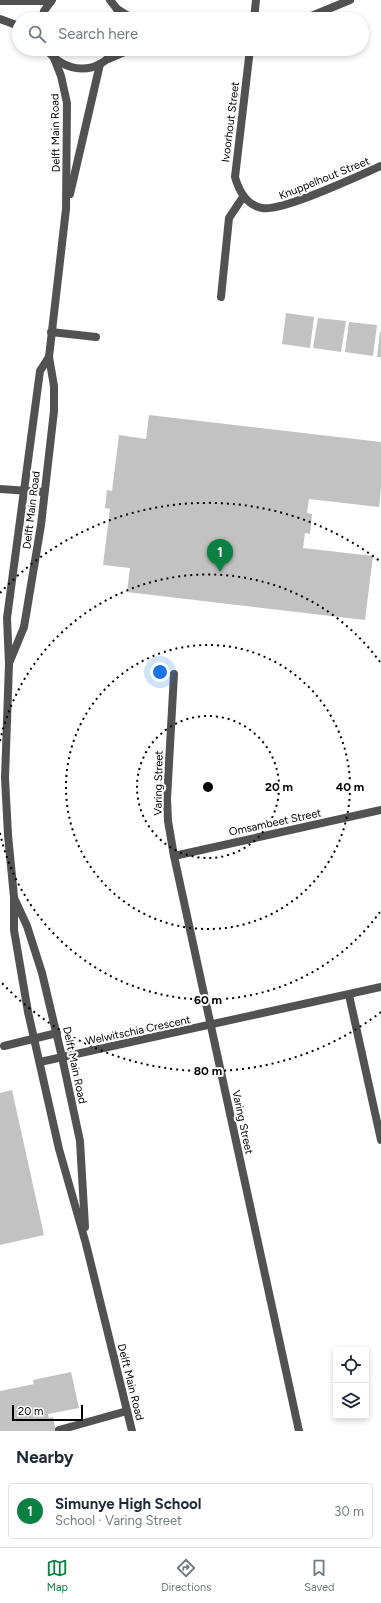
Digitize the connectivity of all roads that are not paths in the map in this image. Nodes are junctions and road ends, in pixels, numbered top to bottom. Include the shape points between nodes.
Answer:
1 (52, 0) edge
2 (110, 0) edge
3 (256, 0) edge
4 (350, 0) edge
5 (0, 1) edge
6 (117, 9) junction
7 (44, 12) edge
8 (118, 12) edge
9 (122, 12) edge
10 (255, 12) edge
11 (321, 12) edge
12 (0, 19) edge
13 (12, 23) edge
14 (110, 56) edge
15 (115, 56) edge
16 (249, 56) edge
17 (54, 58) joint
18 (108, 59) junction
19 (100, 64) junction
20 (381, 166) edge
21 (243, 197) junction
22 (252, 204) joint
23 (66, 209) junction
24 (221, 297) dead end
25 (51, 332) junction
26 (96, 337) dead end
27 (49, 357) junction
28 (0, 489) edge
29 (23, 491) junction
30 (44, 492) junction
31 (9, 664) junction
32 (174, 674) dead end
33 (381, 810) edge
34 (174, 856) junction
35 (14, 897) junction
36 (381, 987) edge
37 (349, 995) junction
38 (211, 1025) junction
39 (57, 1033) junction
40 (34, 1039) junction
41 (4, 1046) dead end
42 (62, 1057) junction
43 (40, 1062) junction
44 (381, 1140) edge
45 (86, 1244) junction
46 (127, 1412) junction
47 (59, 1430) edge
48 (132, 1431) edge
49 (299, 1431) edge

1 - 5 street
1 - 7 street
2 - 6 street
3 - 10 street
4 - 11 street
6 - 8 street
6 - 9 street
12 - 13 street
14 - 18 street
15 - 18 street
16 - 21 street, Ivoorhout Street via 235,177
17 - 19 street via 76,69
17 - 23 street, Delft Main Road via 68,103
18 - 19 street
19 - 23 street, Delft Main Road
20 - 22 street, Knuppelhout Street via 281,207 261,208
21 - 22 street, Ivoorhout Street
21 - 24 street via 229,218
23 - 25 street, Delft Main Road
25 - 26 street
25 - 27 street, Delft Main Road
27 - 29 street, Delft Main Road via 40,371
27 - 30 street, Delft Main Road via 54,386 54,411
28 - 29 street
29 - 30 street
29 - 31 street, Delft Main Road via 7,618
30 - 31 street, Delft Main Road via 24,627
31 - 35 street, Delft Main Road via 5,778
32 - 34 street, Varing Street via 167,799
33 - 34 street, Omsambeet Street
34 - 38 street, Varing Street
35 - 39 street, Delft Main Road via 34,948
35 - 40 street, Delft Main Road via 14,930
36 - 37 street, Welwitschia Crescent
37 - 38 street, Welwitschia Crescent
37 - 44 street
38 - 42 street, Welwitschia Crescent
38 - 49 street, Varing Street
39 - 40 street
39 - 42 street, Delft Main Road
40 - 41 street
40 - 43 street, Delft Main Road
42 - 43 street, Welwitschia Crescent
42 - 45 street, Delft Main Road via 80,1141
43 - 45 street, Delft Main Road via 59,1149
45 - 46 street, Delft Main Road
46 - 47 street
46 - 48 street, Delft Main Road

